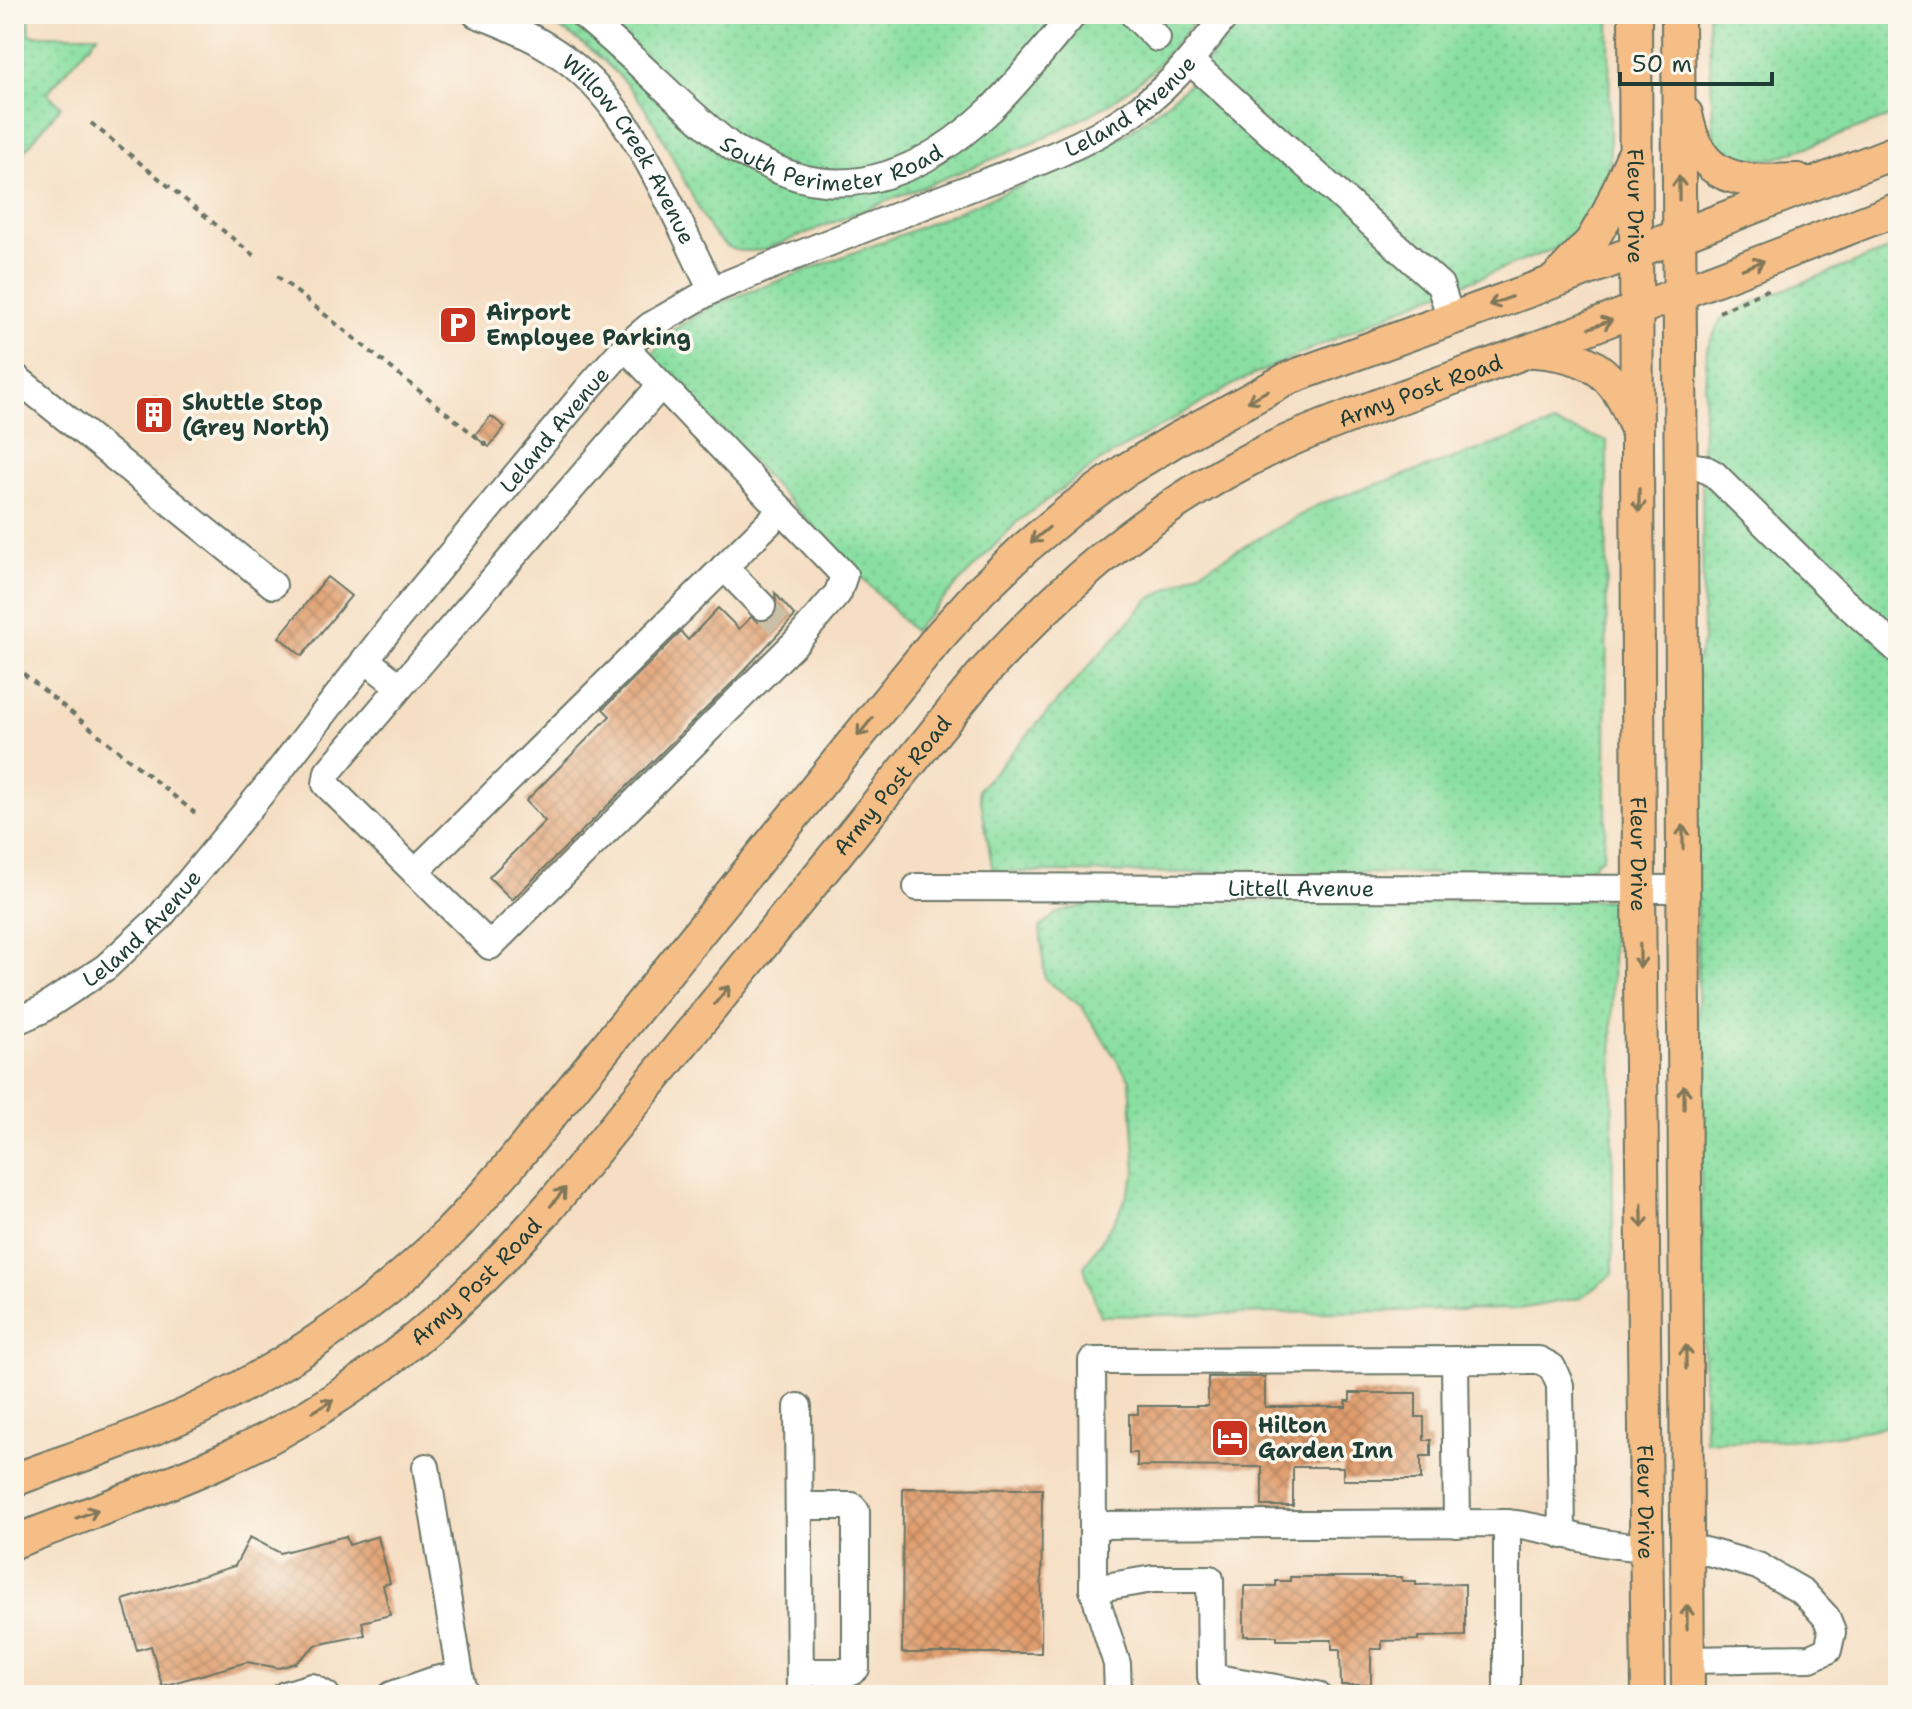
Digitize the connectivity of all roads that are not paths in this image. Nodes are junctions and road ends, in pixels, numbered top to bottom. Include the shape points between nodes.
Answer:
1 (476, 14) edge
2 (582, 14) edge
3 (1074, 14) edge
4 (1133, 14) edge
5 (1227, 14) edge
6 (1635, 14) edge
7 (1678, 14) edge
8 (1157, 38) dead end
9 (1191, 62) junction
10 (1678, 73) junction
11 (1636, 148) junction
12 (1898, 151) edge
13 (1825, 179) junction
14 (1898, 209) edge
15 (1679, 236) junction
16 (1637, 251) junction
17 (1554, 281) junction
18 (712, 290) junction
19 (1680, 294) junction
20 (1638, 310) junction
21 (1451, 319) junction
22 (625, 347) junction
23 (1528, 351) junction
24 (14, 376) edge
25 (661, 385) junction
26 (1639, 438) junction
27 (1682, 465) junction
28 (782, 510) junction
29 (724, 567) junction
30 (273, 585) dead end
31 (762, 606) tunnel mouth
32 (1898, 650) edge
33 (365, 659) junction
34 (400, 687) junction
35 (415, 872) junction
36 (917, 887) dead end
37 (1683, 889) junction
38 (1639, 890) junction
39 (14, 1022) edge
40 (1455, 1360) junction
41 (798, 1407) dead end
42 (426, 1467) dead end
43 (14, 1480) edge
44 (799, 1506) junction
45 (1507, 1523) junction
46 (1457, 1524) junction
47 (1093, 1525) junction
48 (1562, 1535) junction
49 (14, 1542) edge
50 (1687, 1546) junction
51 (1645, 1547) junction
52 (1093, 1589) junction
53 (1688, 1660) junction
54 (800, 1683) edge
55 (462, 1685) edge
56 (285, 1695) edge
57 (326, 1695) edge
58 (392, 1695) edge
59 (1118, 1695) edge
60 (1317, 1695) edge
61 (1507, 1695) edge
62 (1648, 1695) edge
63 (1688, 1695) edge

1 - 18 street, Willow Creek Avenue via 539,42 592,83 624,121
2 - 3 street, South Perimeter Road via 734,149 789,176 845,184 910,166 956,138 990,110
4 - 8 street
5 - 9 street, Leland Avenue
6 - 11 main road, Fleur Drive
7 - 10 main road, Fleur Drive
9 - 18 street, Leland Avenue via 1132,114 1077,146
9 - 21 street via 1440,285
10 - 13 main road via 1693,140 1707,163 1722,174 1761,182
15 -> 10 main road, Fleur Drive
11 - 16 main road, Fleur Drive
11 - 17 main road via 1591,242
12 - 13 main road
13 - 15 main road
19 -> 14 main road, Army Post Road
15 - 16 main road
15 - 19 main road, Fleur Drive
16 - 17 main road
16 - 20 main road, Fleur Drive
17 -> 21 main road
18 - 22 street, Leland Avenue
19 - 20 main road, Army Post Road
19 - 27 main road, Fleur Drive
23 -> 20 main road, Army Post Road
20 - 26 main road, Fleur Drive
21 -> 43 main road via 1289,378 1177,439 1073,508 1003,569 938,638 507,1169 408,1272 311,1346 256,1379 198,1409
22 - 25 street
22 - 33 street, Leland Avenue
23 - 26 main road via 1574,357 1605,374 1627,404
49 -> 23 main road, Army Post Road via 174,1481 282,1431 400,1353 447,1313 551,1205 980,677 1024,628 1122,540 1176,502 1296,438
24 - 30 street
25 - 28 street
25 - 34 street
26 -> 38 main road, Fleur Drive
27 - 32 street via 1714,474
37 -> 27 main road, Fleur Drive
28 - 29 street
28 - 35 street via 844,575 838,593 789,635 490,946
29 - 31 street
29 - 35 street
33 - 34 street
33 - 39 street, Leland Avenue via 159,918 106,967
34 - 35 street via 328,772 326,784
36 - 38 street, Littell Avenue
37 - 38 street, Littell Avenue
50 -> 37 main road, Fleur Drive
38 -> 51 main road, Fleur Drive
40 - 46 street
40 - 47 street via 1092,1361
40 - 48 street via 1539,1360 1552,1367 1560,1385
41 - 44 street
42 - 55 street
44 - 54 street
44 - 54 street via 852,1506 856,1511 856,1668
45 - 46 street
45 - 48 street
45 - 61 street
46 - 47 street
47 - 52 street
48 - 51 street via 1616,1547
50 - 51 main road
53 -> 50 main road, Fleur Drive
50 - 53 street via 1758,1566 1803,1592 1832,1632 1828,1650 1810,1658
51 - 62 main road, Fleur Drive
52 - 59 street via 1117,1664
52 - 60 street via 1153,1579 1210,1579 1211,1677
53 - 63 main road, Fleur Drive
55 - 58 street via 435,1680
56 - 57 street via 312,1687

